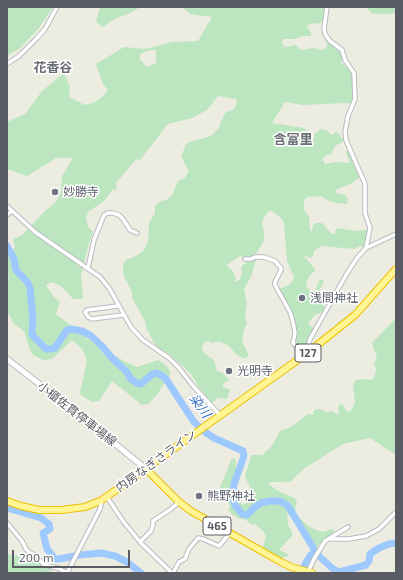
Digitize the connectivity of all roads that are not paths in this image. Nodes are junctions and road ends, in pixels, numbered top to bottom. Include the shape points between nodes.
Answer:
1 (57, 7) edge
2 (327, 7) edge
3 (7, 64) edge
4 (7, 206) edge
5 (12, 211) junction
6 (7, 215) edge
7 (136, 233) dead end
8 (396, 234) edge
9 (366, 248) junction
10 (245, 259) dead end
11 (88, 268) junction
12 (396, 269) edge
13 (118, 306) junction
14 (123, 315) junction
15 (306, 354) junction
16 (7, 360) edge
17 (220, 415) junction
18 (146, 469) junction
19 (104, 498) junction
20 (7, 501) edge
21 (179, 502) junction
22 (396, 512) edge
23 (7, 523) edge
24 (348, 527) dead end
25 (230, 533) junction
26 (329, 539) junction
27 (140, 542) junction
28 (308, 572) edge
29 (172, 573) edge

1 - 3 street via 38,38
2 - 9 street via 325,34 342,50 354,73 355,99 345,132 365,184 365,213 370,228
4 - 5 street
5 - 6 street
5 - 11 street via 35,232
7 - 11 street via 130,230 119,215 104,215 94,240
8 - 9 street
9 - 15 street via 346,275 310,339
10 - 15 street via 264,257 275,261 281,268 275,285 290,312 296,333 293,342
11 - 13 street via 109,288
12 - 15 highway, 内房なぎさライン / 127 via 355,315
13 - 14 street
13 - 14 street via 86,312 92,319
14 - 17 street via 143,340 179,368
15 - 17 highway, 内房なぎさライン / 127
16 - 18 main road, 小櫃佐貫停車場線
17 - 18 highway, 内房なぎさライン / 127
18 - 19 highway, 内房なぎさライン / 127
18 - 21 highway, 465
19 - 20 highway, 内房なぎさライン / 127 via 86,507 61,510 39,510
19 - 23 street via 67,573 58,568 45,566 26,549
19 - 27 street
21 - 25 highway, 465
21 - 27 street via 153,522 151,531
22 - 26 street via 379,529 366,536
24 - 26 street
25 - 28 highway, 465 via 281,562
25 - 29 street via 219,546 198,538
26 - 28 street via 325,541
27 - 29 street

